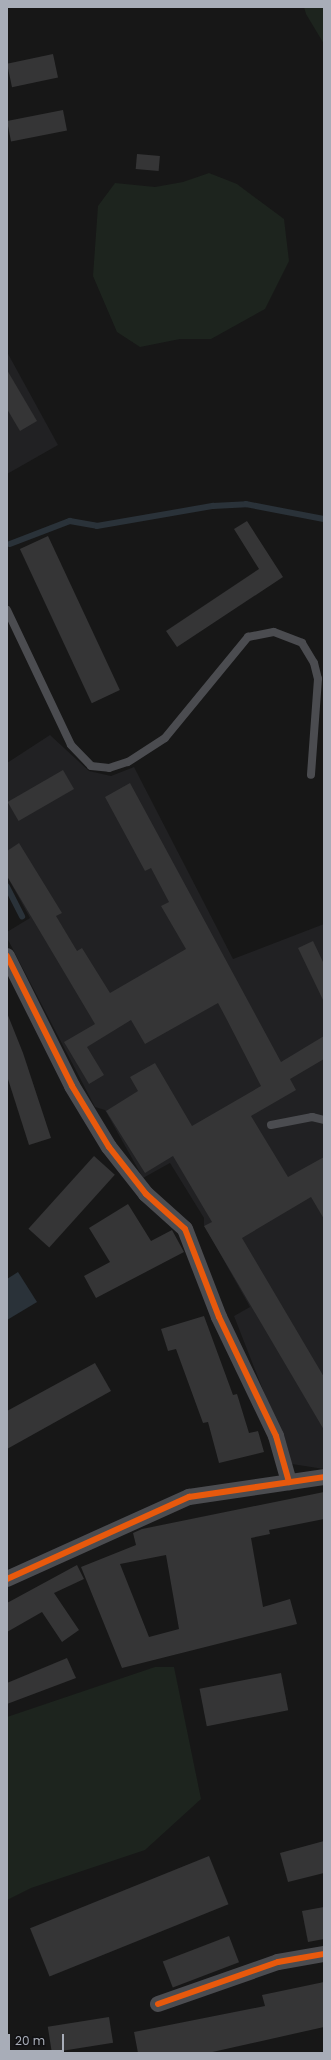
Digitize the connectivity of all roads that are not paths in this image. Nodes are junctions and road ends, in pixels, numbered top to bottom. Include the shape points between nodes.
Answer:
1 (7, 610) edge
2 (312, 775) dead end
3 (7, 956) edge
4 (324, 1120) edge
5 (270, 1125) dead end
6 (324, 1477) edge
7 (289, 1482) junction
8 (7, 1579) edge
9 (324, 1954) edge
10 (158, 2004) dead end

1 - 2 lane via 71,745 90,766 97,767 109,768 128,762 164,738 248,637 274,632 302,643 314,663 318,679
3 - 7 street via 72,1086 109,1147 146,1194 185,1230 219,1317 276,1436
4 - 5 lane via 312,1117
6 - 7 street
7 - 8 street via 189,1497
9 - 10 street via 278,1962

